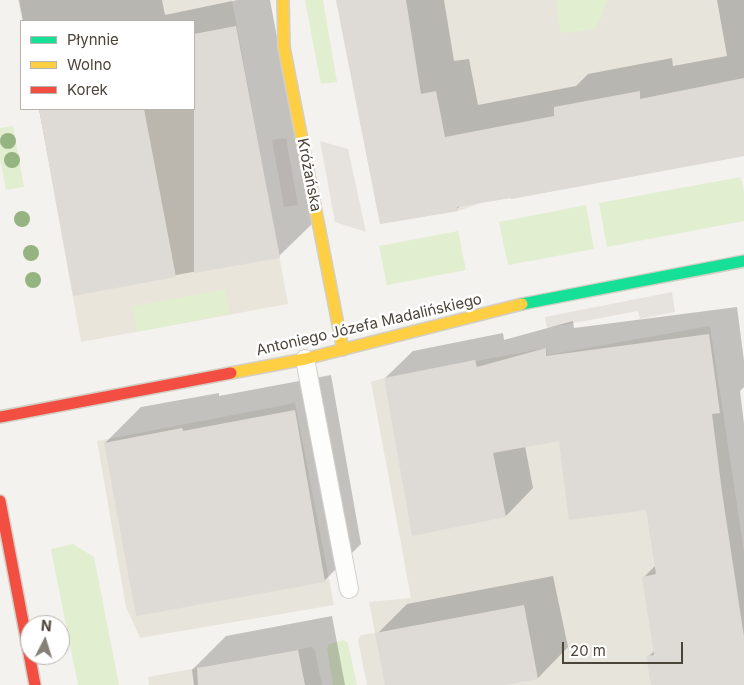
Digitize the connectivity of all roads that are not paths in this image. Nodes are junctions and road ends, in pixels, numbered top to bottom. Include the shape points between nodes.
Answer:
1 (283, 0) edge
2 (744, 261) edge
3 (342, 350) junction
4 (305, 359) junction
5 (0, 417) edge
6 (0, 501) edge
7 (349, 589) dead end
8 (35, 685) edge

1 - 3 street, Króżańska via 284,47
2 - 3 street, Antoniego Józefa Madalińskiego via 524,303
3 - 4 street, Antoniego Józefa Madalińskiego
4 - 5 street, Antoniego Józefa Madalińskiego
4 - 7 lane
6 - 8 street

